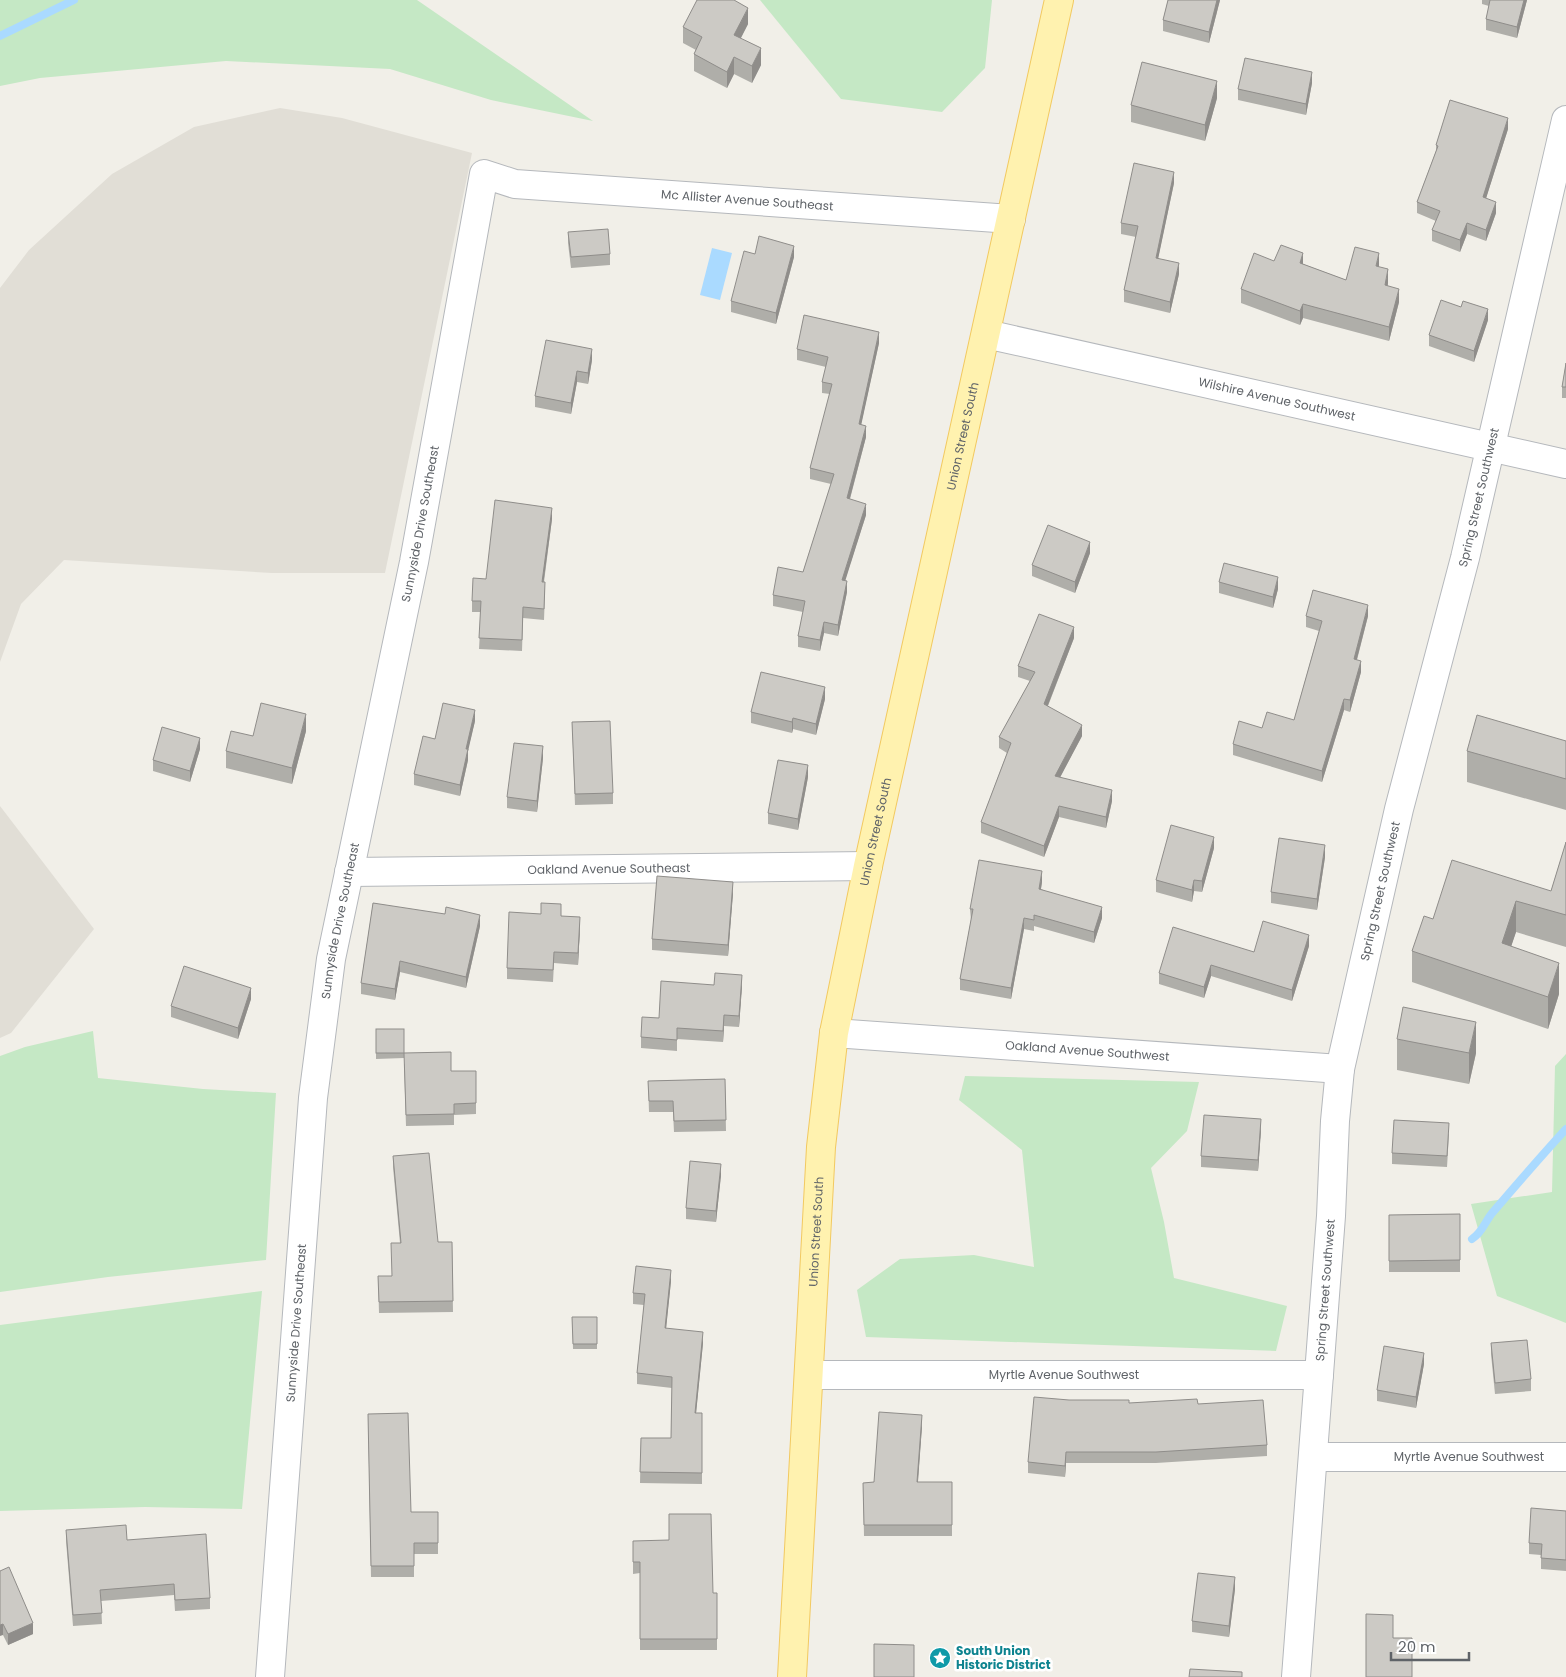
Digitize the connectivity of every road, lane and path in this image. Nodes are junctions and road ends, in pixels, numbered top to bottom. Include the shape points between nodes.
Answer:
1 (1059, 0) edge
2 (1566, 120) edge
3 (484, 174) joint
4 (1011, 219) junction
5 (986, 334) junction
6 (1491, 448) junction
7 (1566, 464) edge
8 (868, 866) junction
9 (349, 872) junction
10 (834, 1033) junction
11 (1340, 1069) junction
12 (809, 1374) junction
13 (1319, 1376) junction
14 (1313, 1457) junction
15 (1566, 1457) edge
16 (266, 1677) edge
17 (792, 1677) edge
18 (1296, 1677) edge

1 - 4 main road, Union Street South
2 - 6 street, Spring Street Southwest
3 - 4 street, Mc Allister Avenue Southeast via 515,184
3 - 9 street, Sunnyside Drive Southeast via 414,562
4 - 5 main road, Union Street South
5 - 6 street, Wilshire Avenue Southwest
5 - 8 main road, Union Street South
6 - 7 street, Wilshire Avenue Southwest
6 - 11 street, Spring Street Southwest via 1466,558 1399,809
8 - 9 street, Oakland Avenue Southeast
8 - 10 main road, Union Street South
9 - 16 street, Sunnyside Drive Southeast via 331,959 313,1098
10 - 11 street, Oakland Avenue Southwest
10 - 12 main road, Union Street South via 821,1146
11 - 13 street, Spring Street Southwest
12 - 13 street, Myrtle Avenue Southwest
12 - 17 main road, Union Street South
13 - 14 street, Spring Street Southwest
14 - 15 street, Myrtle Avenue Southwest
14 - 18 street, Spring Street Southwest

